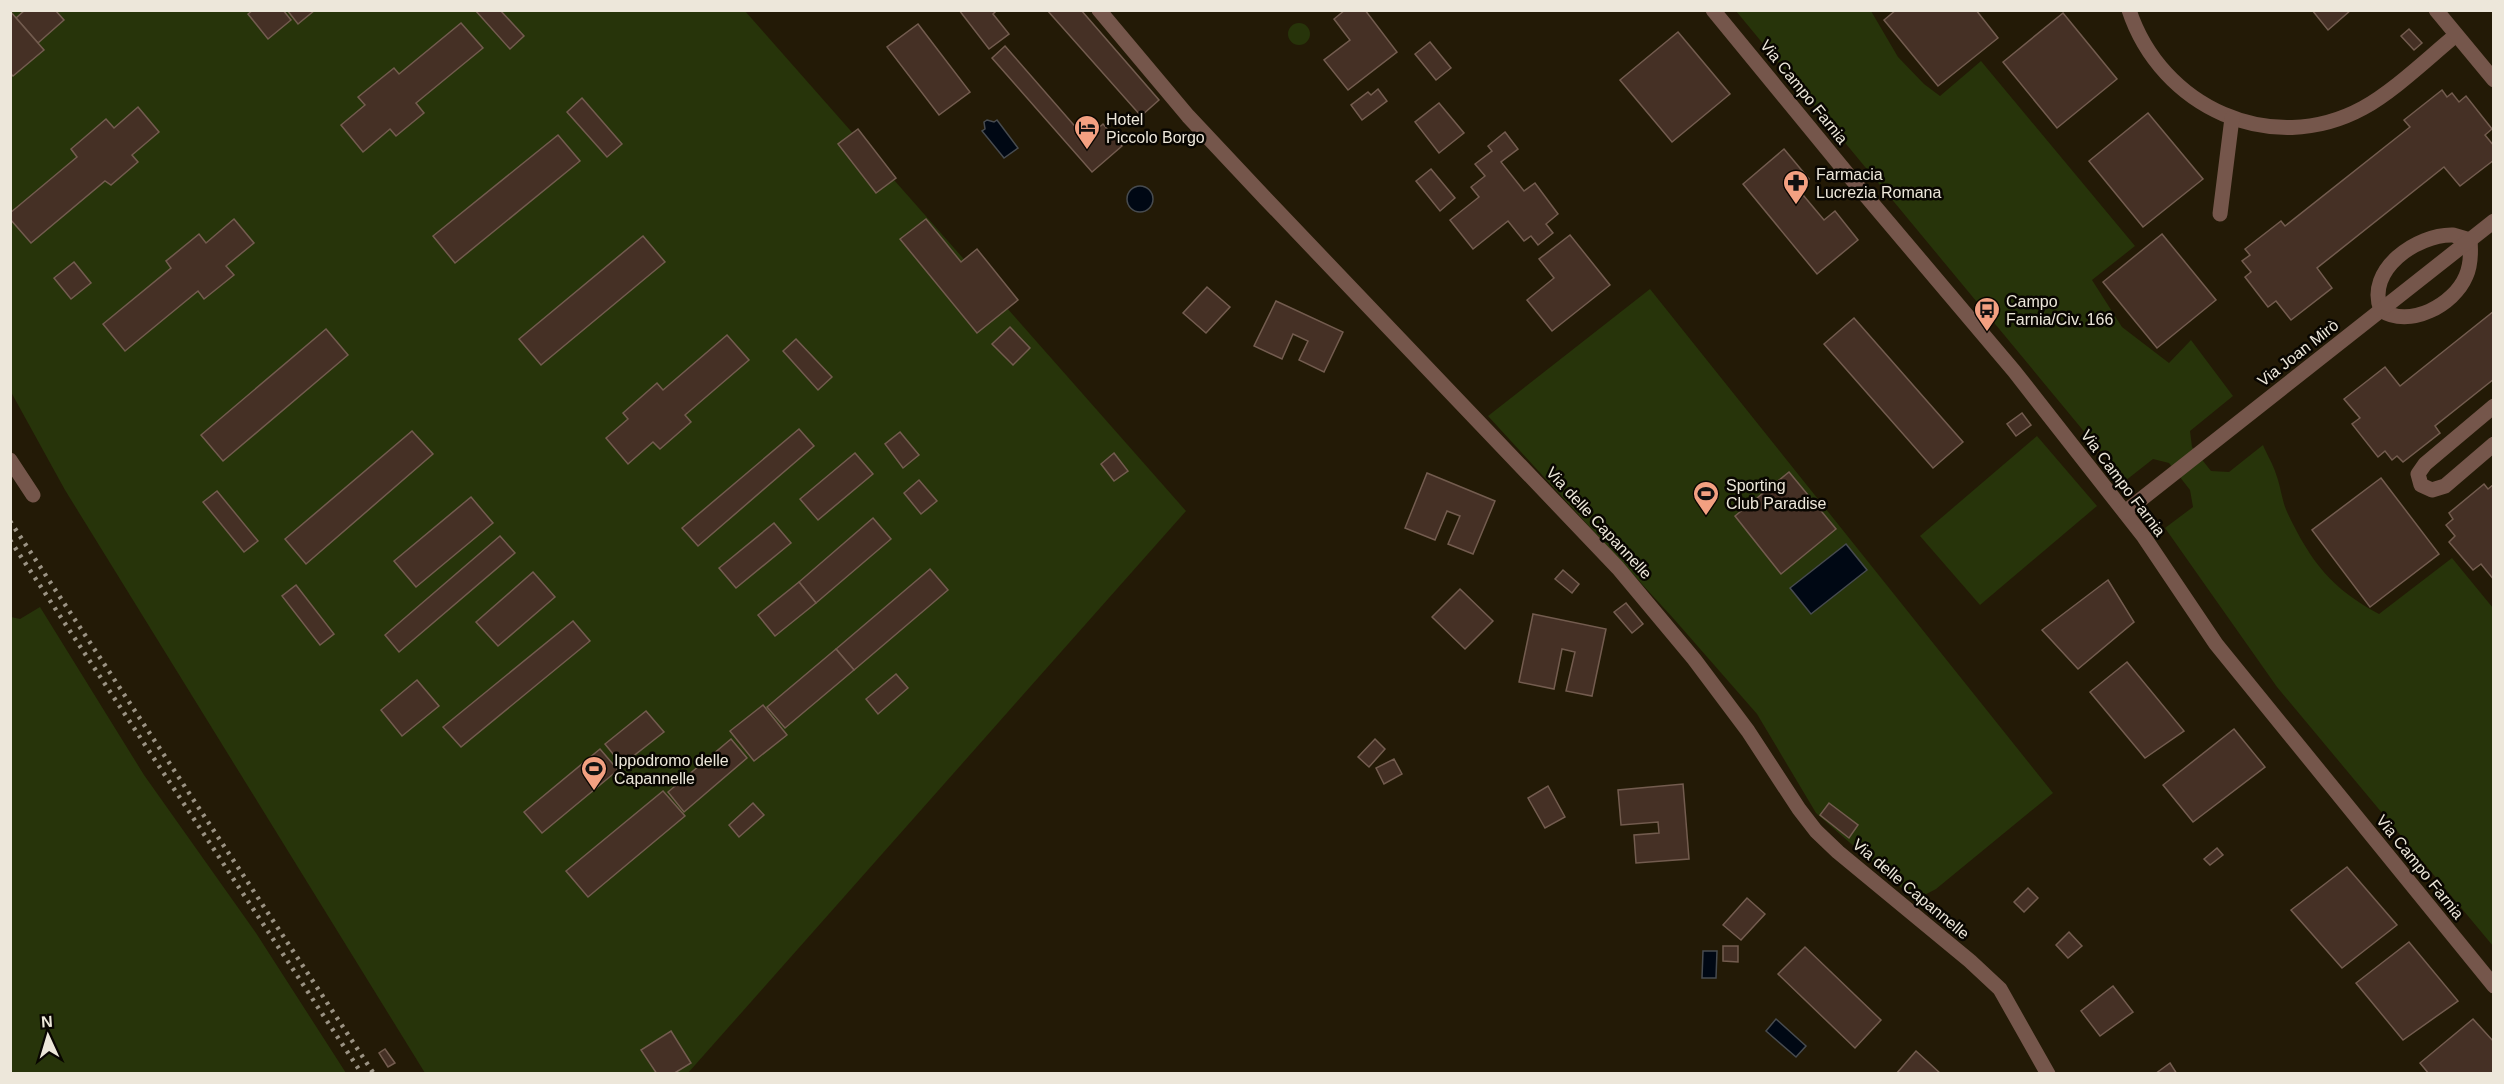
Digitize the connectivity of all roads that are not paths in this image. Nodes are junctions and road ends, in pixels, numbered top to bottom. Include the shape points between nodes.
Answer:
1 (1099, 10) edge
2 (1713, 10) edge
3 (2129, 10) edge
4 (2436, 10) edge
5 (2456, 35) junction
6 (2493, 80) edge
7 (2232, 118) junction
8 (2220, 214) dead end
9 (2493, 221) edge
10 (2469, 240) junction
11 (2381, 310) junction
12 (2493, 406) edge
13 (2493, 444) edge
14 (10, 460) edge
15 (33, 495) dead end
16 (2125, 512) junction
17 (2493, 986) edge
18 (2048, 1074) edge

1 - 18 street, Via delle Capannelle via 1188,116 1618,568 1694,659 1816,831 1994,983 2012,1007
2 - 16 street, Via Campo Farnia via 2014,371
3 - 7 street via 2145,47 2164,71 2193,96
4 - 5 street
5 - 6 street
5 - 7 street via 2374,101 2350,114 2281,129
7 - 8 street
9 - 10 street, Via Joan Mirò
10 - 11 street, Via Joan Mirò
10 - 11 street via 2453,235 2434,237 2403,253 2379,283
10 - 11 street via 2467,274 2450,297 2423,314 2407,318
11 - 16 street, Via Joan Mirò
12 - 13 street via 2425,464 2418,474 2421,485 2432,490 2445,486
14 - 15 street
16 - 17 street, Via Campo Farnia via 2216,644

